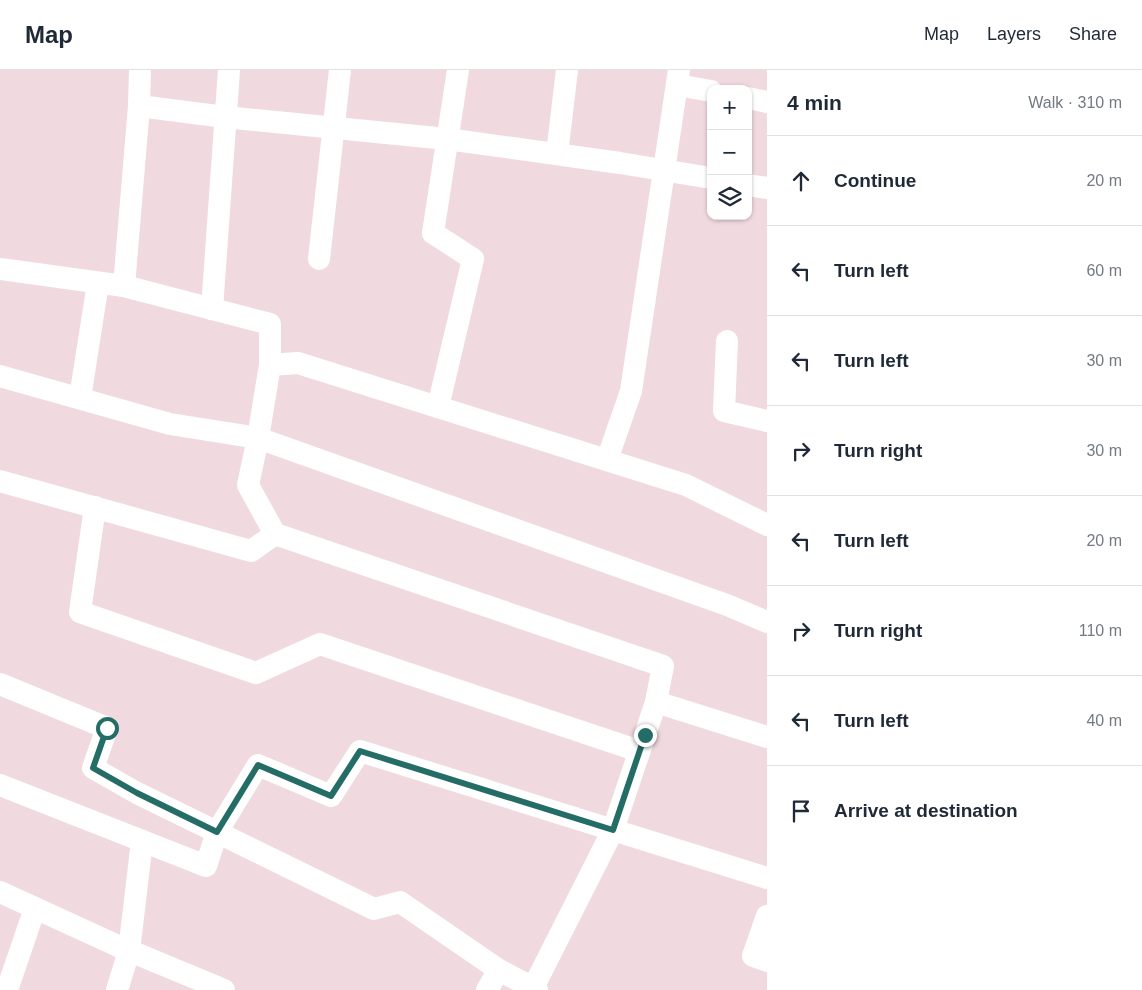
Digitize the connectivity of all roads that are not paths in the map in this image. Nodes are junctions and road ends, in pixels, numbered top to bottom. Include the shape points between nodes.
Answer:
1 (140, 70) edge
2 (229, 70) edge
3 (340, 70) edge
4 (458, 70) edge
5 (567, 70) edge
6 (678, 78) edge
7 (707, 89) edge
8 (752, 99) edge
9 (767, 102) edge
10 (139, 106) junction
11 (225, 117) junction
12 (334, 128) junction
13 (448, 139) junction
14 (558, 154) junction
15 (664, 170) junction
16 (707, 177) edge
17 (752, 186) edge
18 (767, 188) edge
19 (319, 259) dead end
20 (0, 269) edge
21 (98, 283) junction
22 (124, 286) junction
23 (212, 309) junction
24 (726, 341) dead end
25 (270, 365) junction
26 (0, 376) edge
27 (80, 398) junction
28 (438, 407) junction
29 (767, 421) edge
30 (258, 438) junction
31 (607, 460) junction
32 (0, 482) edge
33 (95, 507) junction
34 (767, 525) edge
35 (274, 534) junction
36 (767, 622) edge
37 (0, 684) edge
38 (656, 702) junction
39 (767, 738) edge
40 (639, 752) junction
41 (0, 785) edge
42 (613, 830) junction
43 (217, 832) junction
44 (142, 841) junction
45 (767, 878) edge
46 (0, 892) edge
47 (36, 908) junction
48 (767, 916) edge
49 (128, 951) junction
50 (767, 961) edge
51 (499, 970) junction
52 (535, 989) edge
53 (7, 990) edge
54 (117, 990) edge
55 (224, 990) edge
56 (487, 990) edge

1 - 10 street
2 - 11 street
3 - 12 street
4 - 13 street
5 - 14 street
6 - 7 street
6 - 15 street
8 - 9 street
10 - 11 street
10 - 22 street
11 - 12 street
11 - 23 street
12 - 13 street
12 - 19 street
13 - 14 street
13 - 28 street via 433,233 473,259
14 - 15 street
15 - 16 street
15 - 31 street via 631,392
17 - 18 street
20 - 21 street
21 - 22 street
21 - 27 street
22 - 23 street
23 - 25 street via 270,324
24 - 29 street via 724,411
25 - 28 street via 298,362
25 - 30 street
26 - 27 street
27 - 30 street via 170,424
28 - 31 street
30 - 35 street via 248,485
30 - 36 street
31 - 34 street via 686,485
32 - 33 street
33 - 35 street via 251,551
33 - 40 street via 80,612 256,673 320,644
35 - 38 street via 663,666
37 - 43 street via 107,728 93,768
38 - 39 street
38 - 40 street
40 - 42 street
41 - 44 street
42 - 43 street via 360,751 331,796 258,765
42 - 45 street
42 - 52 street
43 - 44 street via 206,866
43 - 51 street via 374,909 400,902
44 - 49 street
46 - 47 street
47 - 49 street
47 - 53 street
48 - 50 street via 753,956
49 - 54 street
49 - 55 street
51 - 52 street
51 - 56 street

